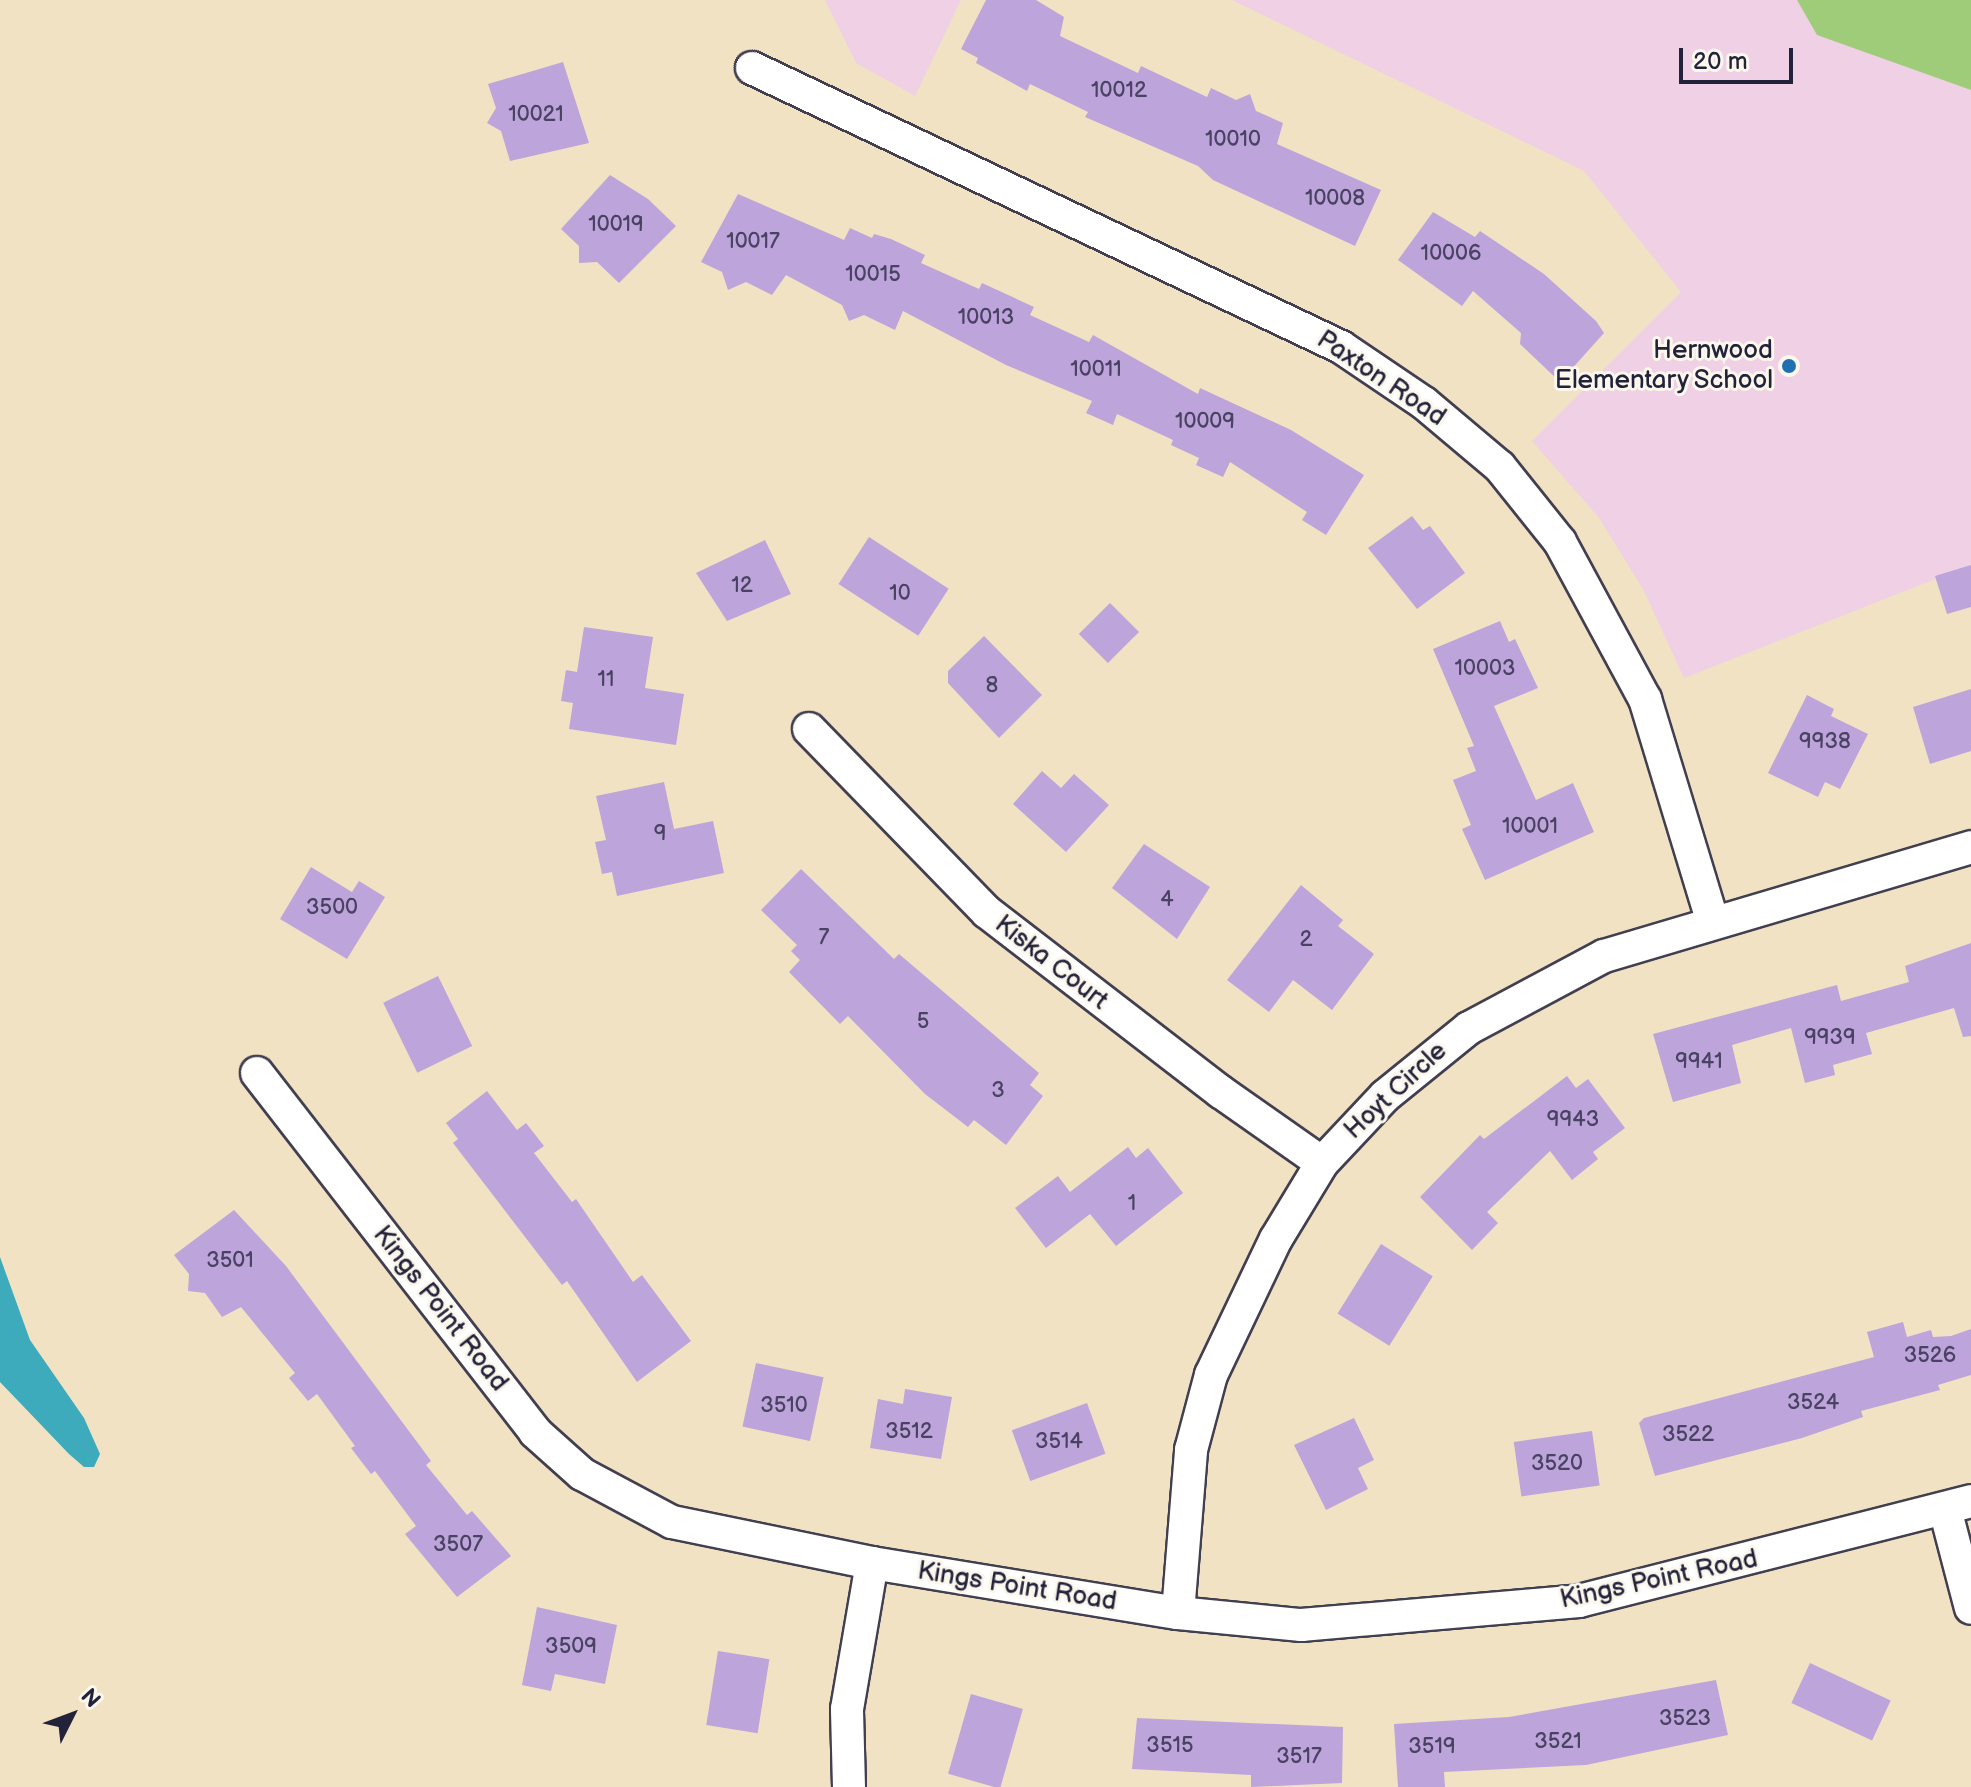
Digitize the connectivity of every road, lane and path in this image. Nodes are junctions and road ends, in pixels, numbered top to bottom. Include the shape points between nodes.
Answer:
1 (752, 68) dead end
2 (809, 729) dead end
3 (1971, 847) edge
4 (1712, 920) junction
5 (257, 1073) dead end
6 (1322, 1163) junction
7 (1958, 1505) edge
8 (872, 1563) junction
9 (1971, 1608) edge
10 (1178, 1613) junction
11 (849, 1787) edge

1 - 4 street, Paxton Road via 1341,347 1424,403 1500,467 1560,542 1645,699
2 - 6 street, Kiska Court via 987,912
3 - 4 street, Hoyt Circle
4 - 6 street, Hoyt Circle via 1604,956 1469,1028 1395,1087
5 - 8 street, Kings Point Road via 535,1432 582,1474 672,1522
6 - 10 street, Hoyt Circle via 1276,1239 1211,1375 1191,1450
7 - 9 street
7 - 10 street, Kings Point Road via 1579,1601 1301,1625
8 - 10 street, Kings Point Road
8 - 11 street via 847,1709

